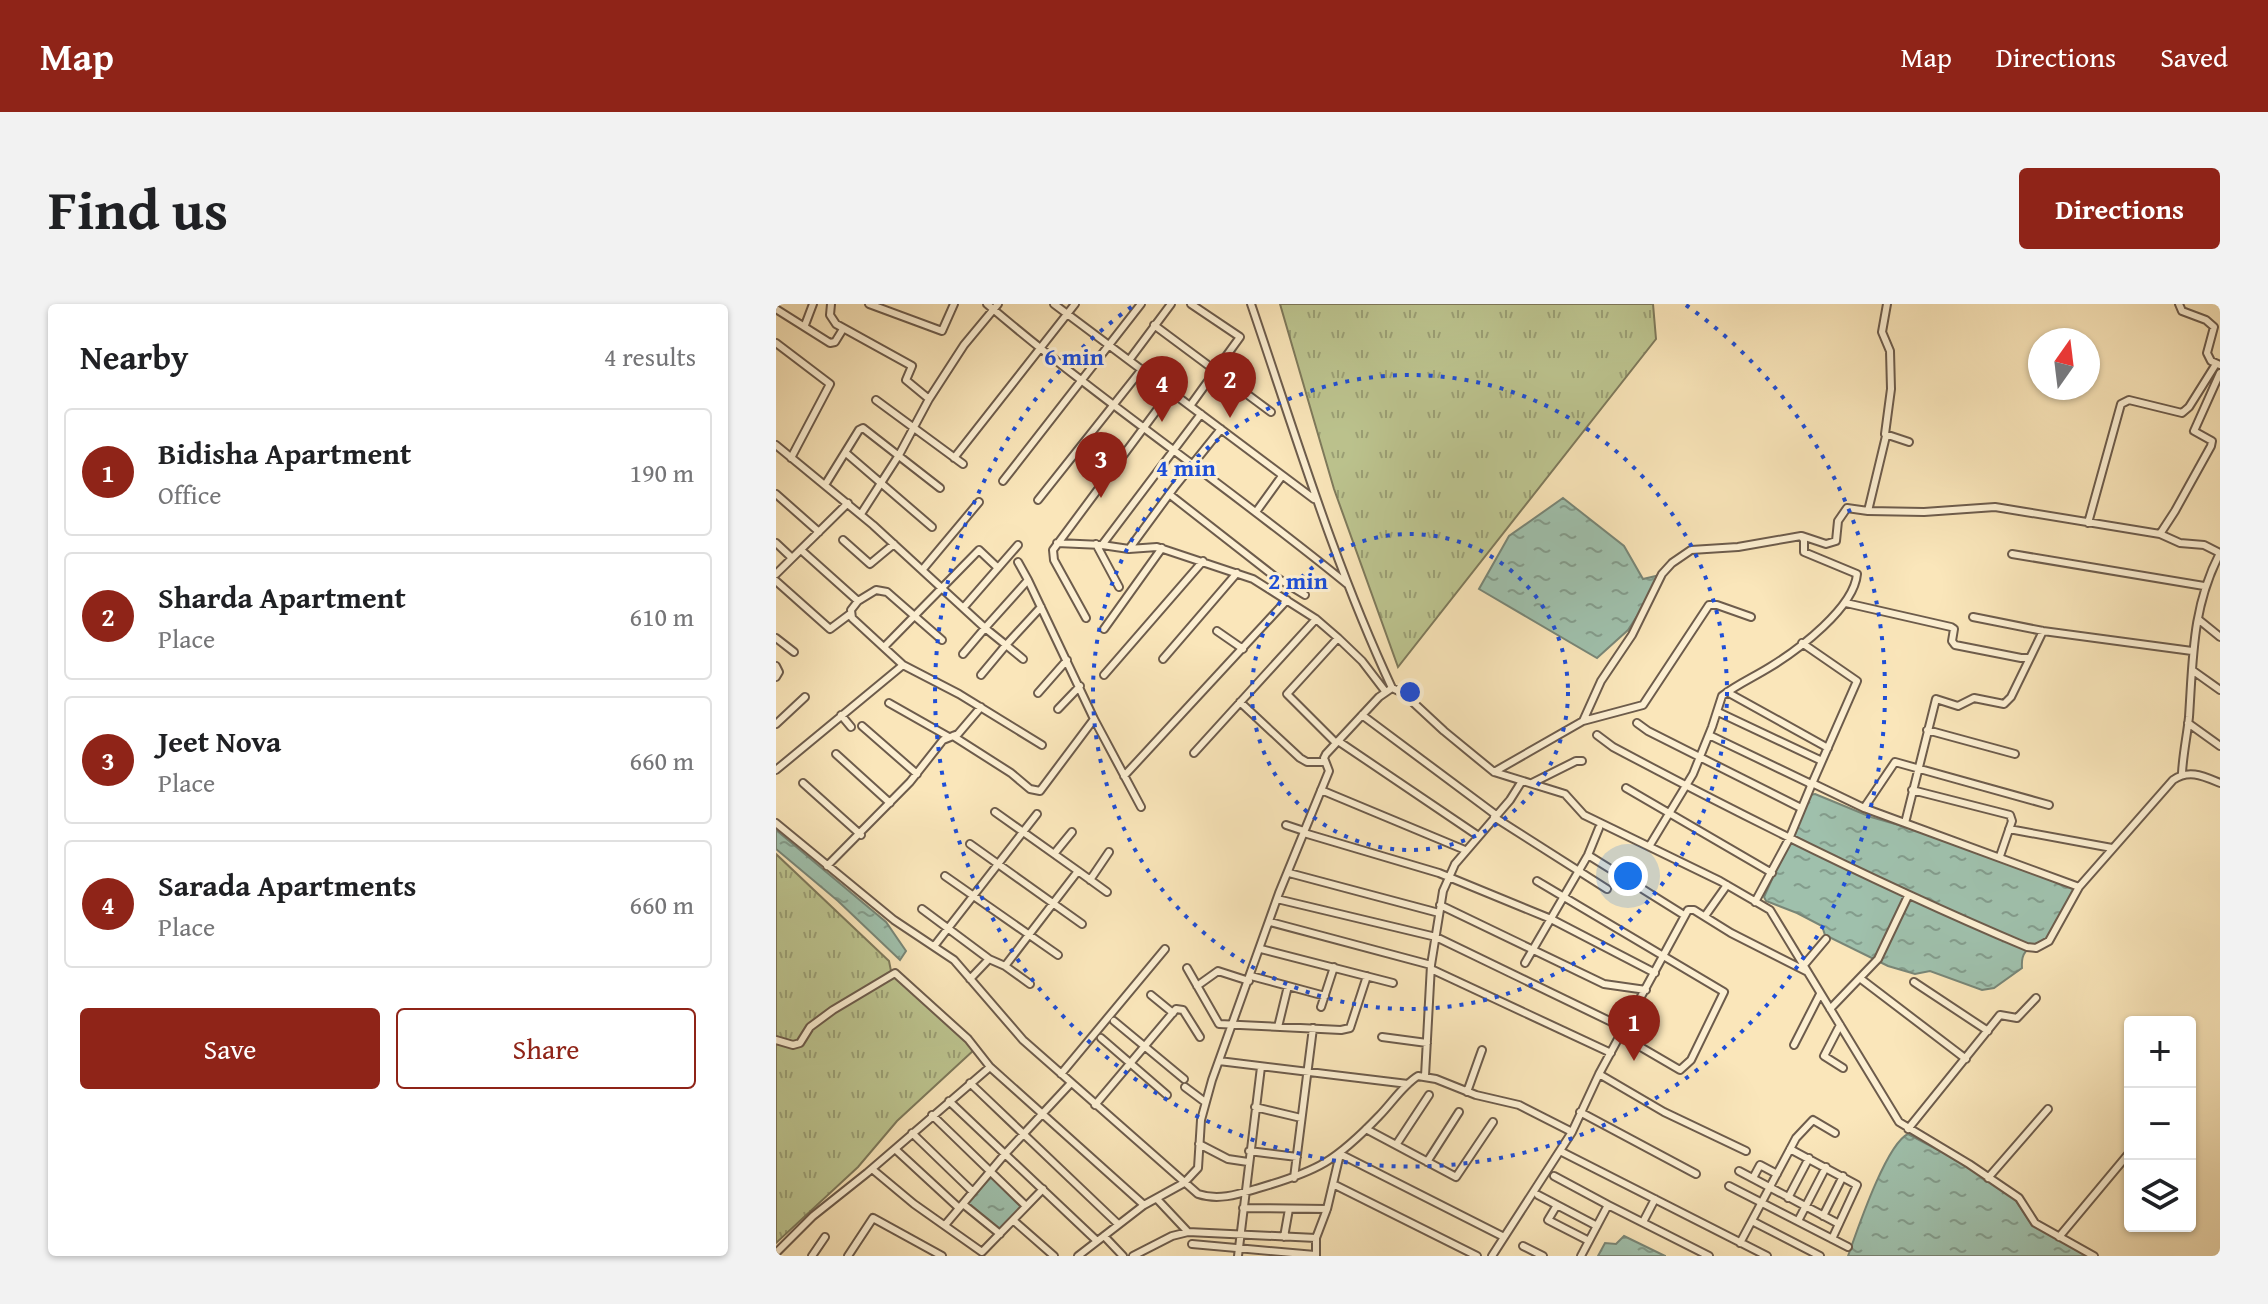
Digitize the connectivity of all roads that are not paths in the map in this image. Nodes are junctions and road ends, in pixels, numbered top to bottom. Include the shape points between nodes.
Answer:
1 (813, 304) edge
2 (831, 304) edge
3 (869, 304) edge
4 (954, 304) edge
5 (1054, 304) edge
6 (1075, 304) edge
7 (1141, 304) edge
8 (1171, 304) edge
9 (1191, 304) edge
10 (1251, 304) edge
11 (1887, 304) edge
12 (2179, 304) edge
13 (993, 306) edge
14 (886, 307) edge
15 (776, 309) edge
16 (1068, 314) junction
17 (805, 325) junction
18 (1154, 325) junction
19 (843, 329) junction
20 (776, 343) edge
21 (1110, 345) junction
22 (1041, 349) junction
23 (1130, 359) junction
24 (2218, 364) edge
25 (1142, 369) junction
26 (1215, 371) junction
27 (2220, 373) edge
28 (1083, 379) junction
29 (1171, 391) junction
30 (929, 399) junction
31 (876, 400) dead end
32 (1116, 404) junction
33 (1190, 406) junction
34 (1271, 412) dead end
35 (1201, 414) junction
36 (911, 427) junction
37 (1146, 427) junction
38 (1221, 429) junction
39 (1886, 436) junction
40 (1909, 442) dead end
41 (776, 445) edge
42 (1173, 449) junction
43 (846, 453) junction
44 (899, 455) junction
45 (791, 458) junction
46 (954, 458) junction
47 (963, 464) dead end
48 (1192, 464) junction
49 (1282, 476) junction
50 (1003, 481) dead end
51 (882, 482) junction
52 (825, 485) junction
53 (940, 488) dead end
54 (776, 494) edge
55 (1169, 494) junction
56 (1038, 500) dead end
57 (1316, 500) junction
58 (979, 502) dead end
59 (848, 503) junction
60 (1868, 511) junction
61 (1256, 512) junction
62 (861, 514) junction
63 (2088, 523) junction
64 (932, 527) dead end
65 (819, 532) junction
66 (2160, 534) junction
67 (1801, 536) junction
68 (843, 540) dead end
69 (776, 543) edge
70 (1057, 543) junction
71 (894, 544) junction
72 (1099, 544) junction
73 (1018, 545) dead end
74 (1162, 548) junction
75 (1129, 549) junction
76 (801, 550) junction
77 (2220, 553) edge
78 (2012, 554) dead end
79 (792, 558) junction
80 (1203, 561) junction
81 (1018, 562) dead end
82 (998, 568) junction
83 (923, 569) junction
84 (1237, 573) junction
85 (776, 574) edge
86 (1274, 576) junction
87 (1028, 580) junction
88 (776, 581) edge
89 (1347, 584) junction
90 (2204, 586) junction
91 (943, 587) junction
92 (1119, 587) dead end
93 (1267, 587) junction
94 (1305, 595) dead end
95 (1287, 600) junction
96 (858, 601) junction
97 (1846, 603) junction
98 (964, 607) junction
99 (1041, 607) junction
100 (850, 614) junction
101 (915, 615) junction
102 (1751, 617) dead end
103 (1973, 617) dead end
104 (1086, 618) dead end
105 (1316, 619) junction
106 (2198, 619) junction
107 (985, 628) junction
108 (1104, 629) dead end
109 (1217, 631) dead end
110 (2043, 631) junction
111 (2220, 637) edge
112 (776, 638) edge
113 (1338, 638) junction
114 (942, 640) dead end
115 (1802, 643) junction
116 (1006, 645) junction
117 (884, 647) junction
118 (1243, 649) junction
119 (2192, 651) junction
120 (794, 652) dead end
121 (963, 654) dead end
122 (2030, 658) junction
123 (1023, 659) dead end
124 (1163, 659) dead end
125 (1067, 660) junction
126 (903, 665) junction
127 (776, 666) edge
128 (2192, 670) junction
129 (981, 675) dead end
130 (1104, 675) dead end
131 (776, 677) edge
132 (1080, 686) junction
133 (1388, 690) junction
134 (2220, 690) edge
135 (1727, 692) junction
136 (1038, 693) dead end
137 (805, 697) dead end
138 (1240, 702) junction
139 (889, 703) dead end
140 (981, 707) junction
141 (1058, 709) dead end
142 (1718, 712) junction
143 (841, 715) junction
144 (1362, 715) junction
145 (1094, 719) junction
146 (1583, 721) junction
147 (1637, 723) dead end
148 (2188, 723) junction
149 (776, 724) edge
150 (862, 726) dead end
151 (851, 727) dead end
152 (1927, 730) junction
153 (1597, 735) dead end
154 (1709, 735) junction
155 (951, 736) junction
156 (1337, 742) junction
157 (1042, 745) dead end
158 (2220, 746) edge
159 (1828, 748) junction
160 (1194, 753) dead end
161 (836, 754) dead end
162 (2015, 754) dead end
163 (1700, 758) junction
164 (1582, 761) dead end
165 (1822, 761) junction
166 (1325, 762) junction
167 (1918, 768) junction
168 (776, 770) edge
169 (1494, 772) junction
170 (2182, 773) junction
171 (917, 774) junction
172 (1124, 776) junction
173 (1522, 781) junction
174 (803, 783) dead end
175 (1532, 783) junction
176 (2220, 783) edge
177 (1812, 784) junction
178 (1686, 785) junction
179 (1626, 788) dead end
180 (1321, 790) junction
181 (1912, 790) junction
182 (890, 803) junction
183 (2049, 805) dead end
184 (1141, 807) dead end
185 (1801, 808) junction
186 (1864, 808) junction
187 (995, 812) dead end
188 (1671, 813) junction
189 (1037, 814) dead end
190 (1495, 816) junction
191 (776, 823) edge
192 (1905, 823) junction
193 (1286, 825) dead end
194 (1599, 828) dead end
195 (2009, 829) junction
196 (1023, 832) junction
197 (1072, 832) dead end
198 (1304, 832) junction
199 (861, 835) junction
200 (1477, 835) junction
201 (1789, 839) junction
202 (970, 844) dead end
203 (1650, 845) junction
204 (2112, 848) junction
205 (1465, 850) junction
206 (1109, 852) dead end
207 (1054, 854) junction
208 (1588, 855) junction
209 (2000, 856) junction
210 (997, 865) junction
211 (827, 866) junction
212 (1078, 871) junction
213 (1579, 871) junction
214 (1289, 873) junction
215 (1772, 873) junction
216 (945, 876) dead end
217 (1448, 877) junction
218 (1090, 880) junction
219 (1537, 881) dead end
220 (1727, 885) junction
221 (2079, 887) junction
222 (1607, 889) dead end
223 (1107, 892) dead end
224 (1908, 896) junction
225 (1564, 897) junction
226 (974, 898) junction
227 (1277, 899) junction
228 (1755, 902) junction
229 (1054, 905) junction
230 (922, 909) dead end
231 (1439, 909) junction
232 (1684, 915) junction
233 (1705, 916) junction
234 (1551, 919) junction
235 (1270, 922) junction
236 (1082, 924) dead end
237 (949, 927) junction
238 (1030, 936) junction
239 (1436, 937) junction
240 (1826, 939) dead end
241 (935, 945) junction
242 (1165, 949) dead end
243 (1261, 949) junction
244 (1532, 949) junction
245 (1058, 955) dead end
246 (1664, 956) junction
247 (989, 959) junction
248 (1525, 963) dead end
249 (1005, 966) junction
250 (1334, 967) junction
251 (1431, 967) junction
252 (1187, 968) dead end
253 (1806, 968) junction
254 (1655, 973) junction
255 (1367, 976) junction
256 (970, 979) junction
257 (1250, 979) junction
258 (1861, 979) junction
259 (1914, 982) dead end
260 (1393, 983) dead end
261 (1030, 984) dead end
262 (1197, 986) junction
263 (1288, 986) junction
264 (1646, 990) junction
265 (1820, 994) junction
266 (1151, 995) dead end
267 (1325, 996) junction
268 (2036, 998) dead end
269 (1321, 1007) dead end
270 (1830, 1009) junction
271 (1173, 1013) junction
272 (1114, 1021) dead end
273 (1232, 1024) junction
274 (1840, 1025) junction
275 (1278, 1027) junction
276 (1313, 1028) junction
277 (1988, 1031) junction
278 (1622, 1032) junction
279 (1200, 1037) dead end
280 (1382, 1037) dead end
281 (1101, 1038) dead end
282 (776, 1040) edge
283 (1427, 1043) junction
284 (1794, 1045) dead end
285 (1144, 1046) junction
286 (1482, 1050) dead end
287 (1611, 1053) junction
288 (1966, 1059) junction
289 (1219, 1061) junction
290 (1130, 1063) junction
291 (990, 1067) junction
292 (1261, 1067) junction
293 (1843, 1068) dead end
294 (1308, 1072) junction
295 (1061, 1074) junction
296 (1599, 1074) junction
297 (1425, 1076) junction
298 (970, 1083) junction
299 (1071, 1083) junction
300 (1408, 1084) junction
301 (1467, 1092) junction
302 (1167, 1095) dead end
303 (1429, 1095) dead end
304 (949, 1101) junction
305 (1205, 1102) junction
306 (1095, 1105) junction
307 (1255, 1107) junction
308 (2048, 1109) dead end
309 (1459, 1112) dead end
310 (1580, 1112) junction
311 (1043, 1114) junction
312 (932, 1115) junction
313 (1301, 1118) junction
314 (1493, 1122) dead end
315 (1366, 1129) junction
316 (1908, 1129) junction
317 (1572, 1132) junction
318 (912, 1133) junction
319 (1835, 1133) dead end
320 (1023, 1134) junction
321 (1199, 1144) junction
322 (1396, 1145) junction
323 (895, 1149) junction
324 (1790, 1149) junction
325 (1249, 1151) junction
326 (1560, 1151) junction
327 (1746, 1151) dead end
328 (1005, 1154) junction
329 (1340, 1154) junction
330 (1297, 1157) junction
331 (1809, 1158) junction
332 (2124, 1159) edge
333 (1248, 1162) junction
334 (1427, 1162) junction
335 (1826, 1167) junction
336 (872, 1169) junction
337 (1739, 1171) dead end
338 (990, 1172) junction
339 (1696, 1174) dead end
340 (1777, 1174) junction
341 (1554, 1176) dead end
342 (1843, 1176) junction
343 (1294, 1178) junction
344 (1753, 1178) junction
345 (1988, 1178) junction
346 (1184, 1183) junction
347 (1333, 1184) junction
348 (1729, 1186) dead end
349 (1770, 1188) junction
350 (1043, 1189) junction
351 (973, 1192) junction
352 (1245, 1192) junction
353 (1538, 1195) dead end
354 (1788, 1198) junction
355 (1157, 1199) junction
356 (1655, 1199) junction
357 (1761, 1203) junction
358 (1144, 1205) junction
359 (1557, 1205) junction
360 (1608, 1205) junction
361 (961, 1206) junction
362 (1026, 1206) junction
363 (1805, 1207) junction
364 (1243, 1208) junction
365 (1289, 1209) junction
366 (1327, 1209) junction
367 (1823, 1216) junction
368 (1013, 1220) junction
369 (1752, 1221) junction
370 (1798, 1221) junction
371 (1643, 1222) junction
372 (1118, 1224) junction
373 (1839, 1224) junction
374 (945, 1225) junction
375 (1597, 1226) junction
376 (1188, 1232) junction
377 (1000, 1234) junction
378 (1240, 1236) junction
379 (825, 1237) dead end
380 (1284, 1237) junction
381 (1504, 1237) junction
382 (2059, 1237) junction
383 (1100, 1238) junction
384 (1316, 1238) junction
385 (1832, 1239) junction
386 (1589, 1241) junction
387 (1740, 1243) junction
388 (1192, 1244) dead end
389 (1523, 1246) dead end
390 (1222, 1247) junction
391 (1848, 1247) dead end
392 (1238, 1252) edge
393 (776, 1253) edge
394 (1278, 1254) edge
395 (812, 1256) edge
396 (849, 1256) edge
397 (942, 1256) edge
398 (1054, 1256) edge
399 (1078, 1256) edge
400 (1123, 1256) edge
401 (1133, 1256) edge
402 (1217, 1256) edge
403 (1316, 1256) edge
404 (1477, 1256) edge
405 (1492, 1256) edge
406 (1543, 1256) edge
407 (1581, 1256) edge
408 (1709, 1256) edge
409 (1767, 1256) edge
410 (1820, 1256) edge
411 (2094, 1256) edge

1 - 17 street
2 - 19 street via 832,320
3 - 14 street
4 - 14 street via 942,331
5 - 16 street
6 - 16 street
7 - 21 street
8 - 18 street
9 - 26 street via 1240,337
10 - 57 street
11 - 39 street via 1882,332 1890,351
12 - 24 street via 2182,311 2214,327 2207,353
13 - 22 street
13 - 30 street
15 - 17 street
16 - 21 street
16 - 22 street
17 - 19 street via 832,343
18 - 23 street
18 - 26 street
19 - 30 street via 912,366 906,380
20 - 45 street via 830,384
21 - 23 street
21 - 28 street
22 - 28 street
22 - 46 street
23 - 25 street
24 - 63 street via 2182,413 2129,400 2121,404
25 - 29 street
25 - 32 street
26 - 33 street
26 - 34 street
27 - 66 street via 2194,431 2212,441 2211,446
28 - 32 street
28 - 50 street
29 - 33 street
29 - 37 street
30 - 36 street
31 - 36 street
32 - 37 street
32 - 56 street
33 - 35 street
35 - 38 street
35 - 42 street
36 - 44 street
36 - 46 street
37 - 42 street
37 - 70 street
38 - 48 street
38 - 49 street
39 - 40 street
39 - 60 street
41 - 45 street
42 - 48 street
42 - 72 street
43 - 44 street via 863,428
43 - 51 street
43 - 52 street
44 - 51 street
44 - 53 street
45 - 52 street
46 - 47 street
48 - 55 street
48 - 61 street
49 - 57 street
49 - 61 street
51 - 62 street
51 - 64 street
52 - 59 street
54 - 65 street
55 - 75 street
55 - 86 street
57 - 89 street
58 - 83 street
59 - 62 street
59 - 65 street
60 - 63 street via 1995,507
60 - 67 street via 1847,508 1838,521 1836,541 1826,544
61 - 89 street
62 - 71 street
63 - 66 street
65 - 76 street
66 - 77 street
67 - 97 street via 1804,552 1857,574
67 - 146 street via 1691,550 1672,563
68 - 71 street via 870,564
69 - 79 street
70 - 72 street
70 - 104 street via 1052,554
71 - 83 street
72 - 75 street
72 - 92 street
73 - 82 street
74 - 75 street
74 - 80 street
74 - 108 street
76 - 79 street
76 - 96 street
77 - 90 street
78 - 90 street
79 - 85 street
80 - 84 street
80 - 130 street
81 - 87 street
82 - 91 street via 979,550
82 - 98 street
83 - 91 street
84 - 93 street
84 - 124 street
86 - 93 street
86 - 94 street
87 - 99 street
87 - 107 street
88 - 100 street via 830,629
89 - 133 street
90 - 106 street
91 - 98 street
91 - 101 street
93 - 95 street
95 - 105 street
95 - 118 street
96 - 100 street
96 - 101 street via 881,589
97 - 115 street
97 - 122 street via 1951,627 1952,641 1960,647
98 - 107 street
99 - 116 street
99 - 125 street
100 - 117 street
101 - 114 street
101 - 117 street
102 - 146 street via 1709,605 1643,705
103 - 110 street
105 - 113 street
105 - 138 street
106 - 111 street
106 - 119 street
107 - 116 street
107 - 121 street
109 - 118 street
110 - 119 street
110 - 122 street
112 - 120 street
113 - 133 street
113 - 156 street via 1287,694
115 - 135 street
115 - 159 street via 1857,681
116 - 123 street
116 - 129 street
117 - 126 street
118 - 172 street
119 - 128 street
122 - 152 street via 2008,701 1974,698 1958,706 1936,699
125 - 132 street
125 - 136 street
126 - 140 street
126 - 143 street
127 - 131 street
128 - 134 street
128 - 148 street
132 - 141 street
132 - 145 street
133 - 144 street
133 - 169 street via 1403,693
135 - 142 street
135 - 159 street
137 - 149 street
138 - 160 street
138 - 166 street via 1300,758
139 - 155 street
140 - 155 street
140 - 157 street
142 - 154 street
142 - 165 street
143 - 151 street
143 - 168 street
144 - 156 street
144 - 190 street
145 - 155 street via 1040,791
145 - 172 street
146 - 169 street
147 - 163 street
148 - 158 street
148 - 170 street
150 - 171 street
152 - 162 street
152 - 167 street
153 - 178 street
154 - 163 street
154 - 177 street
155 - 171 street
156 - 166 street
156 - 200 street
159 - 165 street
161 - 182 street
163 - 178 street
163 - 185 street
164 - 175 street
165 - 177 street
166 - 180 street via 1329,771
167 - 181 street
167 - 183 street
167 - 186 street via 1892,764
169 - 173 street
170 - 176 street
170 - 204 street
171 - 182 street
172 - 184 street
173 - 175 street
173 - 190 street
174 - 199 street
175 - 203 street via 1565,794 1584,815
177 - 185 street
177 - 186 street
178 - 188 street
178 - 201 street
179 - 188 street
180 - 198 street
180 - 205 street
181 - 192 street
181 - 195 street via 2007,814 2012,818
182 - 199 street
185 - 201 street
186 - 192 street
187 - 196 street
188 - 203 street
188 - 215 street
189 - 196 street
190 - 200 street
190 - 213 street
191 - 211 street
192 - 209 street
193 - 198 street
194 - 208 street
195 - 204 street
195 - 209 street
196 - 207 street
196 - 210 street
197 - 207 street
198 - 214 street
198 - 217 street
199 - 211 street
200 - 205 street
201 - 215 street
201 - 224 street
202 - 210 street
203 - 220 street
204 - 221 street
205 - 217 street
206 - 218 street
207 - 212 street
208 - 213 street
208 - 232 street
209 - 221 street
210 - 226 street
210 - 229 street
211 - 241 street via 894,920
212 - 218 street
212 - 229 street
213 - 222 street
213 - 225 street
214 - 227 street
214 - 231 street
215 - 228 street
216 - 226 street
217 - 231 street
217 - 234 street
218 - 223 street
219 - 225 street
220 - 228 street
220 - 233 street
221 - 224 street via 2054,935 2036,948
224 - 258 street via 1882,952
225 - 234 street
225 - 246 street
226 - 237 street
226 - 238 street
227 - 235 street
227 - 239 street
228 - 253 street via 1774,914
229 - 236 street
229 - 238 street
230 - 237 street
231 - 239 street
231 - 244 street
232 - 233 street via 1694,910
232 - 246 street
233 - 253 street
234 - 244 street
234 - 254 street
235 - 243 street
235 - 251 street
237 - 241 street
237 - 247 street
238 - 245 street
238 - 249 street
239 - 251 street
239 - 278 street
240 - 253 street
241 - 256 street
242 - 295 street
243 - 250 street
243 - 257 street
244 - 248 street
244 - 264 street via 1604,984
246 - 254 street
246 - 278 street via 1724,992 1691,1060 1685,1068 1675,1068
247 - 249 street
247 - 256 street
249 - 261 street
250 - 255 street
250 - 267 street
251 - 283 street
251 - 287 street
252 - 262 street
253 - 265 street
254 - 264 street
255 - 260 street
255 - 276 street via 1350,1028
256 - 295 street
257 - 262 street via 1218,971
257 - 263 street
257 - 273 street
258 - 270 street
258 - 288 street
259 - 277 street
262 - 273 street via 1219,1024
263 - 267 street
263 - 275 street
264 - 278 street
265 - 270 street
265 - 284 street
266 - 271 street
267 - 269 street
268 - 277 street via 2017,1018 2000,1015
270 - 274 street
271 - 279 street via 1183,1010
271 - 285 street
272 - 285 street
273 - 275 street
273 - 289 street
274 - 293 street via 1824,1056
274 - 316 street
275 - 276 street
276 - 294 street
277 - 288 street
278 - 287 street
280 - 283 street
281 - 290 street
282 - 291 street via 800,1043 822,1018 895,973 968,1039
283 - 297 street
285 - 290 street
285 - 305 street
286 - 301 street
287 - 296 street
288 - 316 street
289 - 292 street
289 - 305 street
290 - 302 street
290 - 306 street
291 - 298 street
291 - 311 street
292 - 294 street
292 - 307 street
294 - 300 street
294 - 313 street
295 - 299 street
296 - 310 street
296 - 327 street
297 - 300 street
297 - 301 street
298 - 304 street
298 - 320 street
299 - 306 street
299 - 311 street
300 - 315 street
301 - 317 street via 1519,1105
303 - 322 street
304 - 312 street
304 - 328 street
305 - 321 street
306 - 346 street
307 - 313 street
307 - 325 street
308 - 345 street
309 - 334 street
310 - 317 street
310 - 339 street
311 - 320 street
311 - 358 street
312 - 318 street
312 - 338 street
313 - 330 street
314 - 334 street via 1456,1177
315 - 322 street
315 - 329 street
316 - 345 street
317 - 326 street
318 - 323 street
318 - 351 street
319 - 324 street via 1813,1120
320 - 328 street
320 - 372 street
321 - 333 street via 1228,1159
321 - 346 street via 1198,1168
322 - 334 street
323 - 336 street
323 - 361 street
324 - 331 street
324 - 340 street
325 - 330 street
325 - 333 street
326 - 356 street
326 - 381 street
328 - 338 street
328 - 350 street
329 - 343 street
329 - 347 street
329 - 381 street
330 - 343 street
331 - 335 street
331 - 354 street
332 - 382 street
333 - 352 street
335 - 342 street
335 - 363 street
336 - 374 street
336 - 393 street
337 - 344 street
338 - 351 street
338 - 362 street
340 - 344 street via 1760,1165
340 - 349 street
341 - 360 street
342 - 367 street
342 - 373 street via 1857,1185
343 - 352 street
344 - 349 street
345 - 382 street via 2019,1198 2035,1223
346 - 352 street via 1212,1197
346 - 355 street
347 - 366 street
347 - 404 street
348 - 357 street
349 - 354 street
349 - 357 street
350 - 362 street
350 - 383 street
351 - 361 street
352 - 364 street
353 - 359 street
354 - 363 street
355 - 358 street
355 - 376 street
356 - 371 street
356 - 387 street
357 - 369 street
357 - 370 street
358 - 372 street
359 - 375 street
359 - 386 street via 1548,1220
360 - 371 street
360 - 375 street
361 - 374 street
361 - 377 street
362 - 368 street
363 - 367 street
363 - 370 street
364 - 365 street
364 - 378 street
365 - 366 street
365 - 380 street
366 - 384 street
367 - 373 street
368 - 377 street
368 - 398 street
369 - 387 street
369 - 410 street
370 - 385 street
371 - 408 street
372 - 383 street
373 - 385 street
374 - 377 street via 982,1252
375 - 386 street
376 - 378 street
376 - 401 street
378 - 380 street
378 - 392 street
379 - 395 street
380 - 384 street
381 - 405 street
382 - 411 street
383 - 399 street
383 - 400 street
384 - 403 street
385 - 391 street
386 - 407 street
387 - 409 street
388 - 390 street
389 - 406 street
390 - 392 street
390 - 402 street
392 - 394 street
394 - 403 street
396 - 397 street via 873,1218

